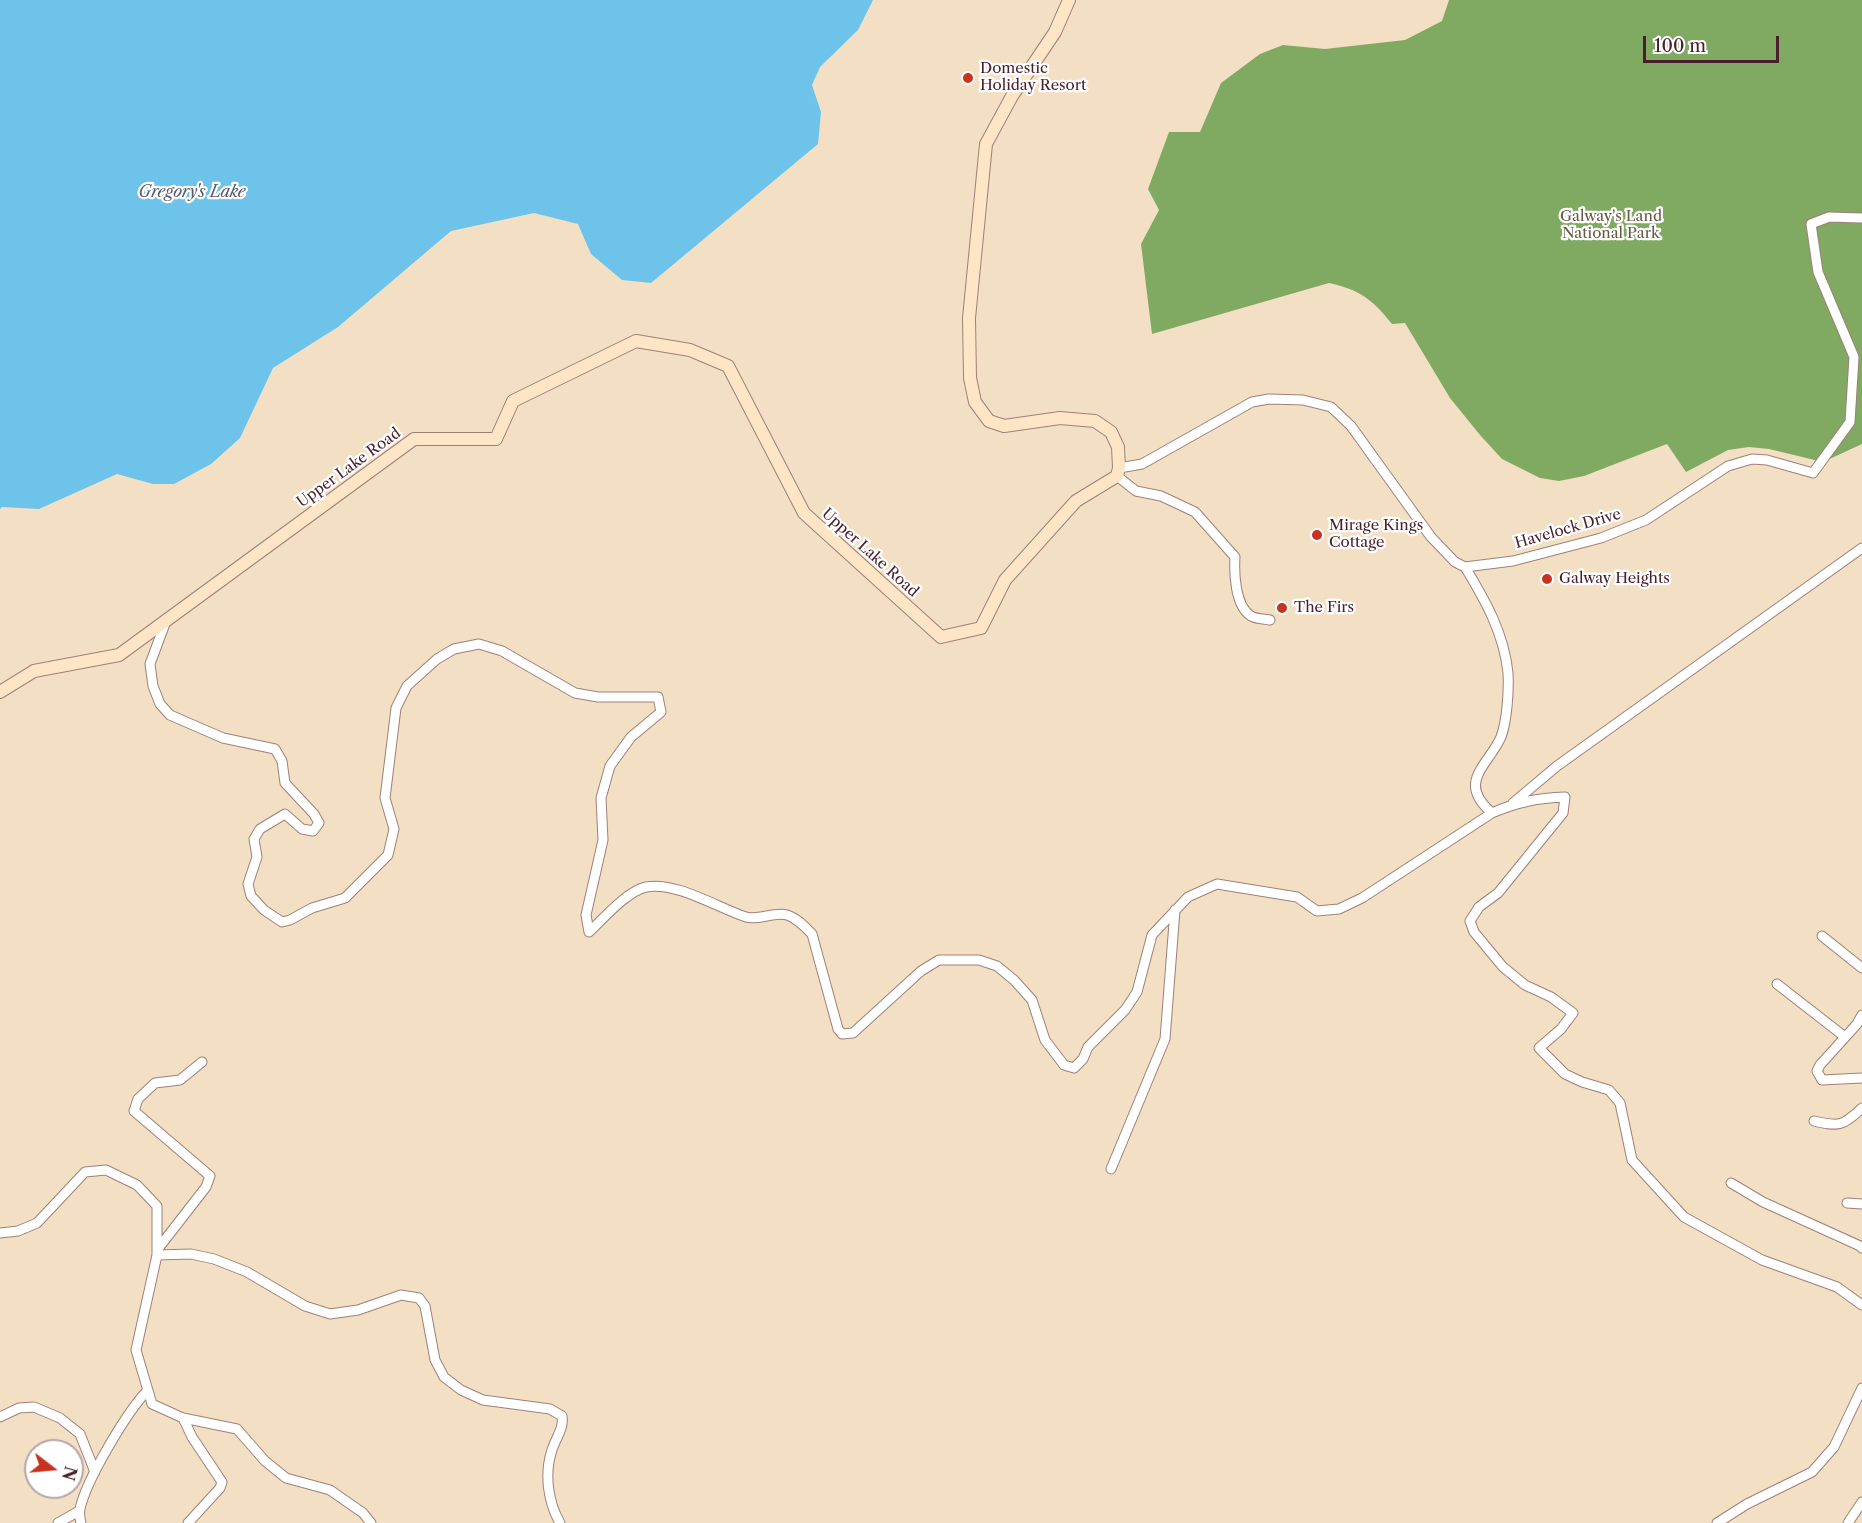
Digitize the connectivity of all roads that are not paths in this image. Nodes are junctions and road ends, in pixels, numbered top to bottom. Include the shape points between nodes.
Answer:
1 (1069, 0) edge
2 (1862, 218) edge
3 (1118, 472) junction
4 (1862, 548) edge
5 (1465, 567) junction
6 (1270, 620) dead end
7 (166, 621) junction
8 (0, 692) edge
9 (1512, 804) junction
10 (1492, 813) junction
11 (1175, 909) junction
12 (1822, 936) dead end
13 (1862, 968) edge
14 (1776, 984) dead end
15 (1862, 1015) edge
16 (1845, 1037) junction
17 (202, 1062) dead end
18 (1862, 1078) edge
19 (1862, 1108) edge
20 (1814, 1121) dead end
21 (1111, 1169) dead end
22 (1731, 1183) dead end
23 (1847, 1203) dead end
24 (1862, 1204) edge
25 (0, 1233) edge
26 (1862, 1248) edge
27 (157, 1252) junction
28 (1862, 1305) edge
29 (1862, 1388) edge
30 (147, 1391) junction
31 (0, 1417) edge
32 (183, 1418) junction
33 (95, 1472) junction
34 (1862, 1503) edge
35 (79, 1511) junction
36 (58, 1523) edge
37 (81, 1523) edge
38 (188, 1523) edge
39 (371, 1523) edge
40 (560, 1523) edge
41 (1717, 1523) edge
42 (1848, 1523) edge

1 - 3 street via 1055,32 1012,96 986,144 969,318 970,378 975,402 989,421 1004,426 1060,418 1095,421 1111,432 1118,447
2 - 5 street, Havelock Drive via 1829,217 1811,224 1818,272 1854,357 1850,422 1814,473 1752,459 1728,466 1646,520 1601,538 1513,561
3 - 5 street via 1142,464 1252,402 1303,400 1331,407 1351,426 1431,537
3 - 6 street via 1136,491 1161,496 1195,512 1235,557 1234,579 1243,607 1252,617
3 - 7 street, Upper Lake Road via 1076,501 1005,580 981,628 941,637 804,513 728,366 690,350 636,341 513,401 496,439 414,440
4 - 9 street via 1557,766
5 - 10 street via 1502,639 1508,674 1501,737 1476,776 1476,790
7 - 8 street, Upper Lake Road via 119,655 34,671
7 - 11 street via 150,664 160,704 170,715 223,738 275,749 282,761 285,783 319,823 313,831 302,830 285,814 260,830 254,839 257,857 249,884 251,896 282,922 345,898 388,855 394,829 385,798 396,708 407,686 437,659 454,649 479,644 502,651 574,693 658,697 661,712 631,737 610,766 601,798 603,840 586,915 589,932 645,887 663,887 713,902 748,918 786,914 812,934 842,1034 853,1033 921,971 939,960 980,960 997,966 1032,1000 1045,1040 1064,1065 1074,1068 1137,992 1152,935
9 - 10 street
9 - 28 street via 1565,797 1563,813 1470,921 1474,932 1503,967 1573,1013 1539,1048 1564,1074 1609,1090 1620,1103 1632,1160 1684,1217 1762,1260 1838,1287
10 - 11 street via 1339,909 1317,911 1297,897 1217,884 1188,897
11 - 21 street via 1165,1039
12 - 13 street
14 - 16 street
15 - 16 street
16 - 18 street via 1816,1071 1822,1080
17 - 27 street via 180,1080 155,1083 138,1099 135,1111 210,1176 206,1187
19 - 20 street via 1849,1121 1836,1126
22 - 26 street
23 - 24 street
25 - 27 street via 18,1232 37,1223 85,1172 106,1170 137,1185 156,1206
27 - 30 street via 136,1350
27 - 40 street via 214,1258 247,1272 305,1306 330,1314 358,1310 401,1295 419,1298 425,1306 435,1360 444,1377 460,1390 483,1400 550,1409 562,1416 564,1426 556,1437 548,1468 551,1507
29 - 41 street via 1834,1447 1812,1472
30 - 32 street via 152,1404
30 - 33 street
31 - 33 street via 19,1408 34,1407 60,1418 80,1434
32 - 38 street via 222,1482
32 - 39 street via 237,1429 286,1478 330,1490
33 - 35 street
34 - 42 street
35 - 36 street
35 - 37 street

